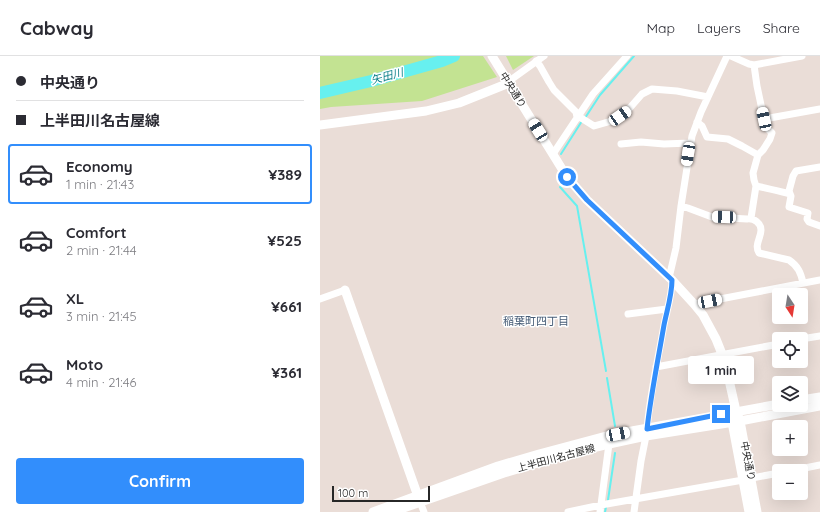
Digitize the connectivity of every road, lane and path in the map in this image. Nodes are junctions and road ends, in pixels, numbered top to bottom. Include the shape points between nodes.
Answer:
1 (492, 56) edge
2 (544, 56) edge
3 (627, 56) edge
4 (727, 56) edge
5 (731, 56) edge
6 (802, 56) edge
7 (536, 61) junction
8 (754, 64) junction
9 (507, 80) junction
10 (708, 97) junction
11 (820, 109) edge
12 (580, 118) junction
13 (764, 119) junction
14 (697, 122) junction
15 (320, 125) edge
16 (690, 143) junction
17 (621, 144) dead end
18 (553, 154) junction
19 (758, 155) junction
20 (820, 167) edge
21 (756, 186) junction
22 (790, 194) junction
23 (681, 206) junction
24 (752, 218) junction
25 (820, 226) edge
26 (671, 279) junction
27 (820, 280) edge
28 (803, 283) junction
29 (345, 290) joint
30 (320, 299) edge
31 (694, 304) junction
32 (667, 308) junction
33 (628, 314) dead end
34 (820, 336) edge
35 (808, 339) edge
36 (772, 345) edge
37 (722, 354) junction
38 (656, 367) junction
39 (820, 397) edge
40 (808, 399) edge
41 (772, 405) edge
42 (820, 406) edge
43 (736, 411) junction
44 (736, 422) junction
45 (646, 433) junction
46 (609, 444) junction
47 (820, 465) edge
48 (808, 467) edge
49 (772, 474) edge
50 (747, 479) junction
51 (419, 499) junction
52 (635, 499) junction
53 (600, 508) edge
54 (373, 512) edge
55 (392, 512) edge
56 (424, 512) edge
57 (568, 512) edge
58 (634, 512) edge
59 (749, 512) edge
60 (757, 512) edge

1 - 9 street, 中央通り
2 - 7 street
3 - 12 street via 594,94
4 - 10 street
5 - 8 street
6 - 8 street
7 - 9 street
7 - 12 street via 554,90
8 - 13 street
9 - 15 street via 459,103 426,112
9 - 18 street, 中央通り
10 - 12 street via 652,89 642,94 615,120 594,126
10 - 14 street
11 - 13 street
12 - 18 street
13 - 19 street via 766,128 772,133
14 - 16 street
14 - 19 street via 707,137 728,139
16 - 17 street
16 - 23 street
18 - 26 street, 中央通り via 567,177 587,200
19 - 21 street via 753,173
20 - 22 street via 796,171
21 - 22 street
21 - 24 street
22 - 25 street via 789,208 808,213 809,222
23 - 24 street via 712,217
23 - 26 street
24 - 28 street via 761,228 757,246 759,253 792,262 798,268
26 - 31 street, 中央通り
26 - 32 street via 672,289
27 - 28 street
28 - 31 street
29 - 30 street
29 - 51 street
31 - 37 street, 中央通り via 703,315
32 - 33 street
32 - 38 street
34 - 35 street
36 - 37 street
37 - 38 street
37 - 43 street, 中央通り
38 - 45 street
39 - 40 street
41 - 43 street, 上半田川名古屋線
42 - 44 street, 上半田川名古屋線
43 - 44 street, 中央通り
43 - 45 street, 上半田川名古屋線
44 - 45 street, 上半田川名古屋線
44 - 50 street, 中央通り
45 - 46 street, 上半田川名古屋線
45 - 51 street, 上半田川名古屋線 via 610,435 539,454 498,466
45 - 52 street
46 - 51 street, 上半田川名古屋線 via 539,462 451,492
46 - 53 street
47 - 48 street
49 - 50 street
50 - 52 street
50 - 59 street, 中央通り
50 - 60 street, 中央通り
51 - 54 street, 上半田川名古屋線
51 - 55 street, 上半田川名古屋線
51 - 56 street
52 - 53 street
52 - 58 street
53 - 57 street

